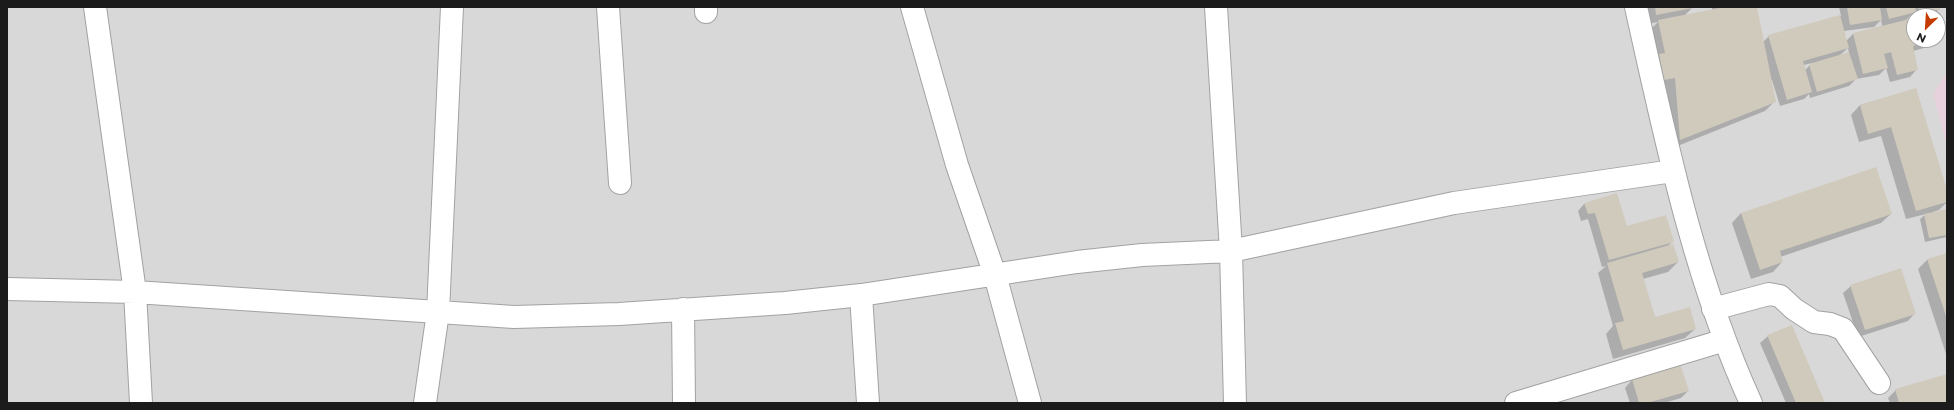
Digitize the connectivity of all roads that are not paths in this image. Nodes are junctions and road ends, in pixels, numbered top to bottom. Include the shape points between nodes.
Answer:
1 (95, 7) edge
2 (452, 7) edge
3 (608, 7) edge
4 (912, 7) edge
5 (1216, 7) edge
6 (1636, 7) edge
7 (1673, 170) junction
8 (620, 183) dead end
9 (1231, 251) junction
10 (995, 275) junction
11 (7, 289) edge
12 (135, 292) junction
13 (861, 295) junction
14 (1713, 308) junction
15 (684, 309) junction
16 (438, 312) junction
17 (1725, 340) junction
18 (1879, 383) dead end
19 (141, 403) edge
20 (426, 403) edge
21 (684, 403) edge
22 (868, 403) edge
23 (1030, 403) edge
24 (1234, 403) edge
25 (1516, 403) edge
26 (1751, 403) edge

1 - 12 street
2 - 16 street
3 - 8 street
4 - 10 street via 957,165
5 - 9 street
6 - 7 street
7 - 9 street via 1454,203
7 - 14 street
9 - 10 street via 1142,255
9 - 24 street
10 - 13 street
10 - 23 street
11 - 12 street
12 - 16 street
12 - 19 street
13 - 15 street
13 - 22 street
14 - 17 street
14 - 18 street via 1768,294 1780,296 1814,322 1843,329
15 - 16 street via 620,314 514,316
15 - 21 street
16 - 20 street
17 - 25 street
17 - 26 street

